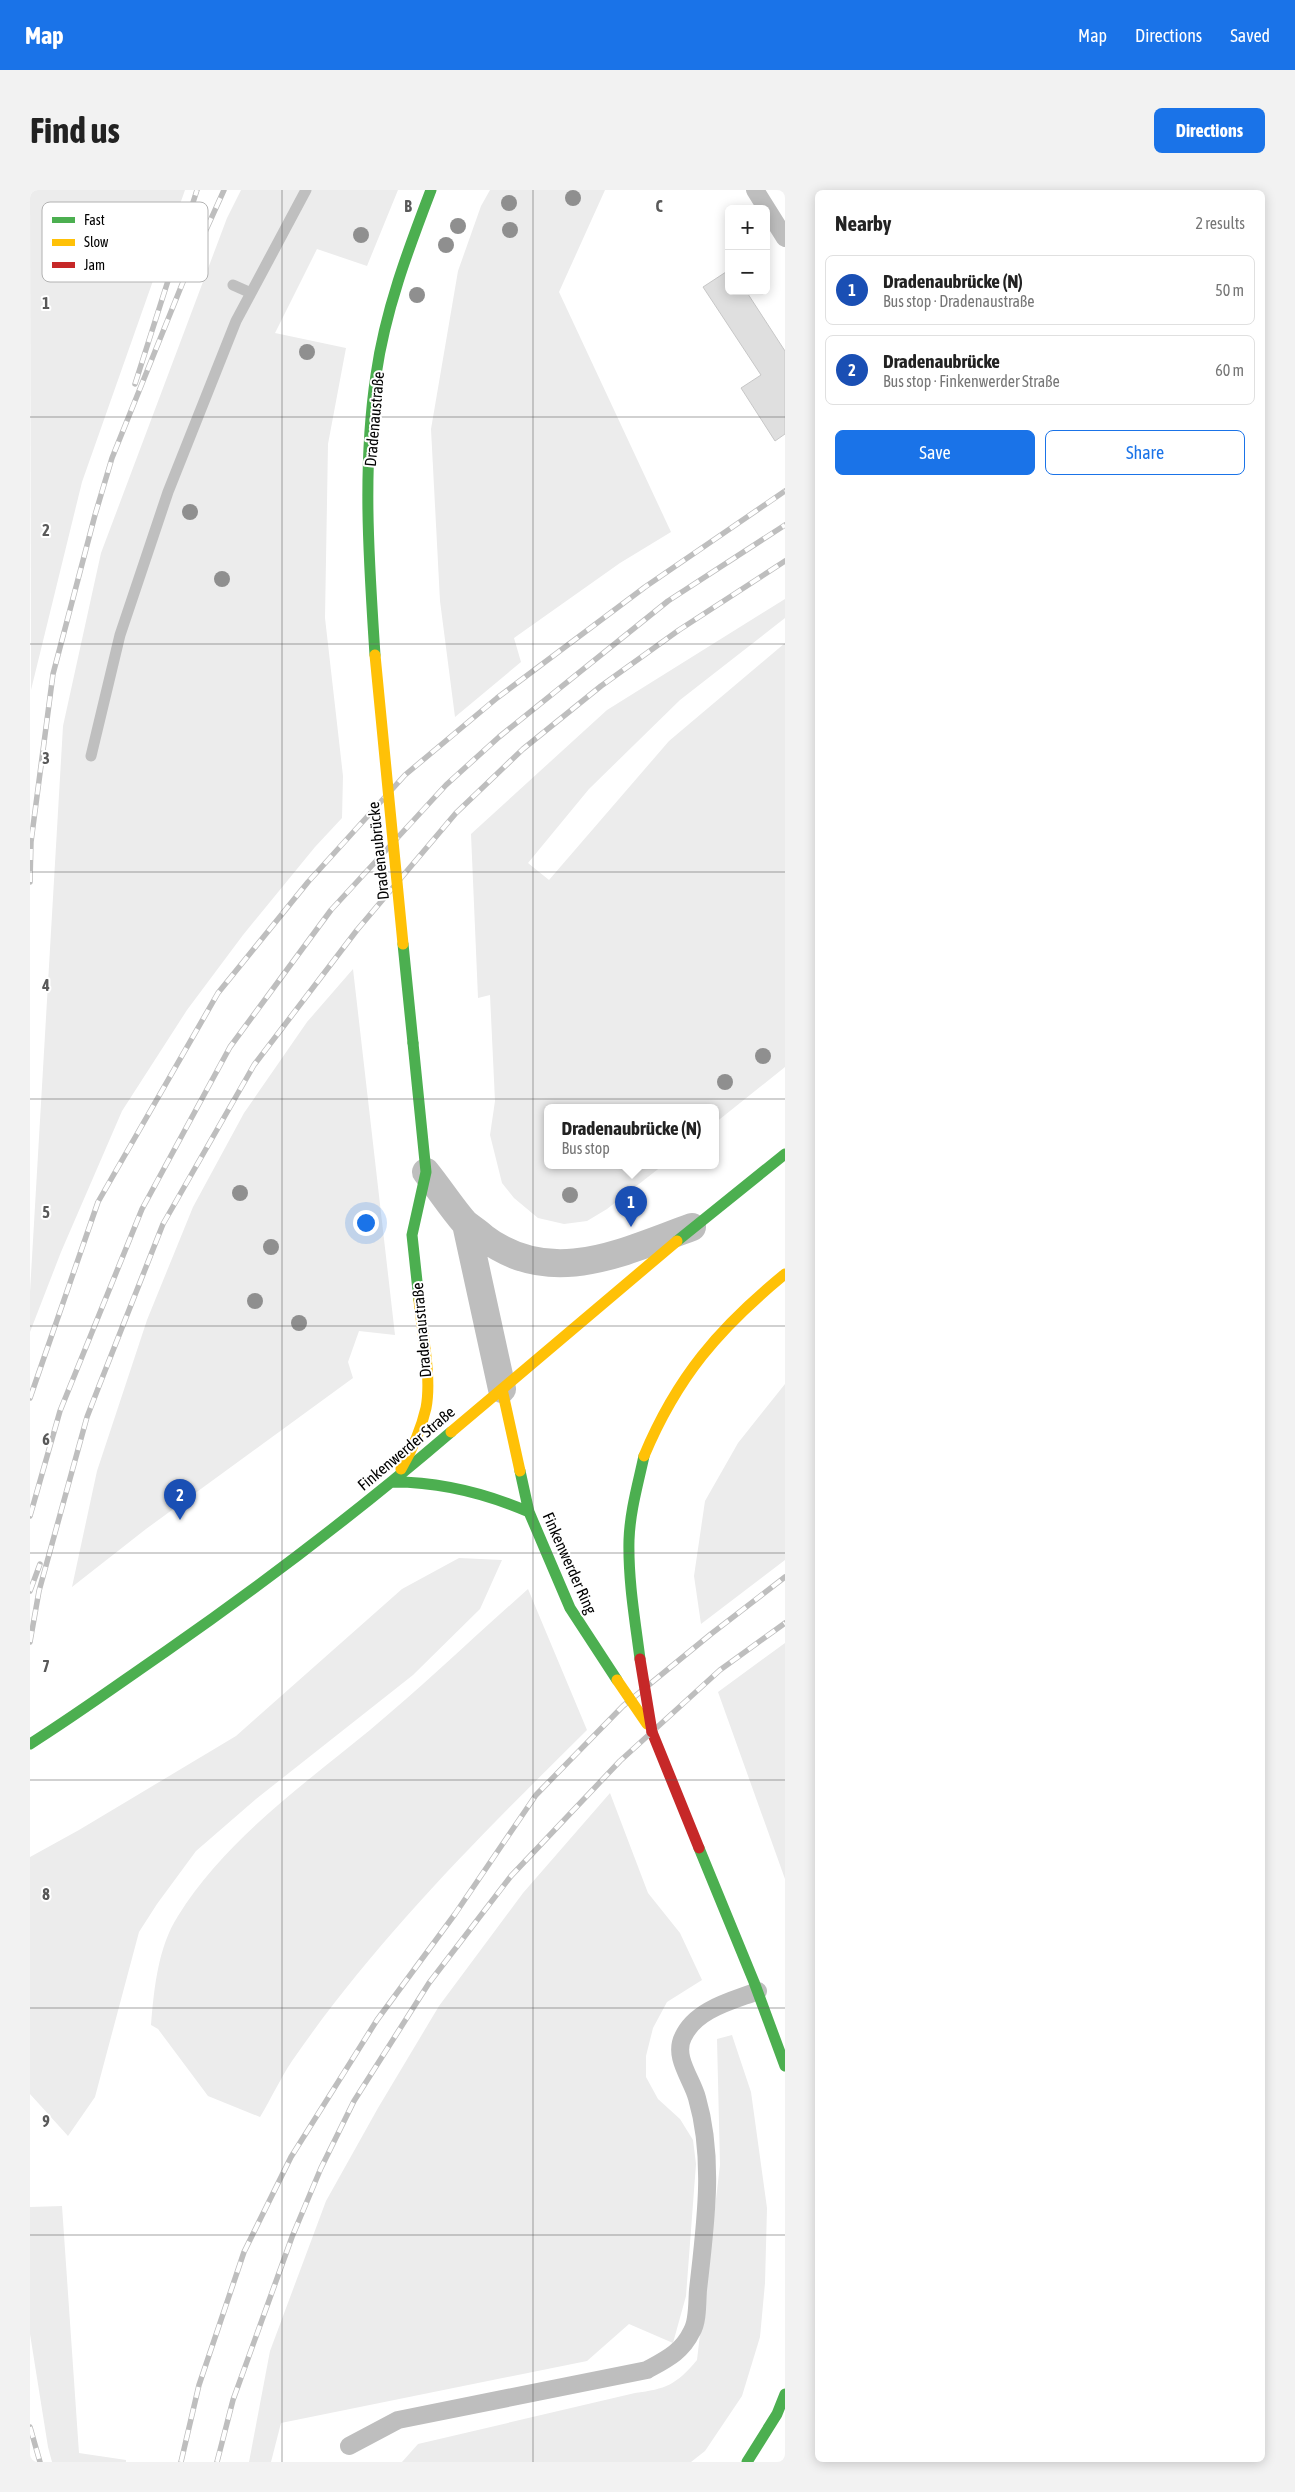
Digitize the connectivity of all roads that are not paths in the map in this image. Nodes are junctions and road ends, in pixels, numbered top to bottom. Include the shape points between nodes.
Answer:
1 (431, 190) edge
2 (755, 190) edge
3 (785, 238) edge
4 (375, 655) joint
5 (413, 1043) joint
6 (785, 1154) edge
7 (426, 1172) junction
8 (466, 1224) junction
9 (696, 1225) junction
10 (785, 1274) edge
11 (502, 1389) junction
12 (394, 1482) junction
13 (529, 1512) junction
14 (652, 1732) junction
15 (30, 1744) edge
16 (758, 1990) junction
17 (785, 2066) edge
18 (785, 2394) edge
19 (349, 2446) dead end
20 (747, 2462) edge

1 - 4 main road, Dradenaustraße via 384,334 376,378 370,428 367,530
2 - 3 lane
4 - 5 main road, Dradenaubrücke, bridge
5 - 7 main road, Dradenaustraße
6 - 9 main road, Finkenwerder Straße
7 - 8 street
7 - 12 main road, Dradenaustraße via 412,1235 424,1334 426,1406 411,1451
8 - 9 street via 499,1249 524,1259 555,1264 613,1256
8 - 11 street
9 - 11 main road, Finkenwerder Straße
10 - 14 main road, bridge via 748,1306 698,1359 662,1415 644,1456 629,1538 630,1578
11 - 12 main road, Finkenwerder Straße
11 - 13 main road, Finkenwerder Ring
12 - 13 main road via 415,1481 471,1490
12 - 15 main road, Finkenwerder Straße via 246,1596
13 - 14 main road, Finkenwerder Ring, bridge via 570,1608
14 - 16 main road via 672,1788
16 - 17 main road
16 - 19 lane via 713,2008 692,2023 682,2038 681,2055 697,2097 708,2156 704,2237 693,2330 678,2353 647,2370 398,2420
18 - 20 main road via 777,2414

